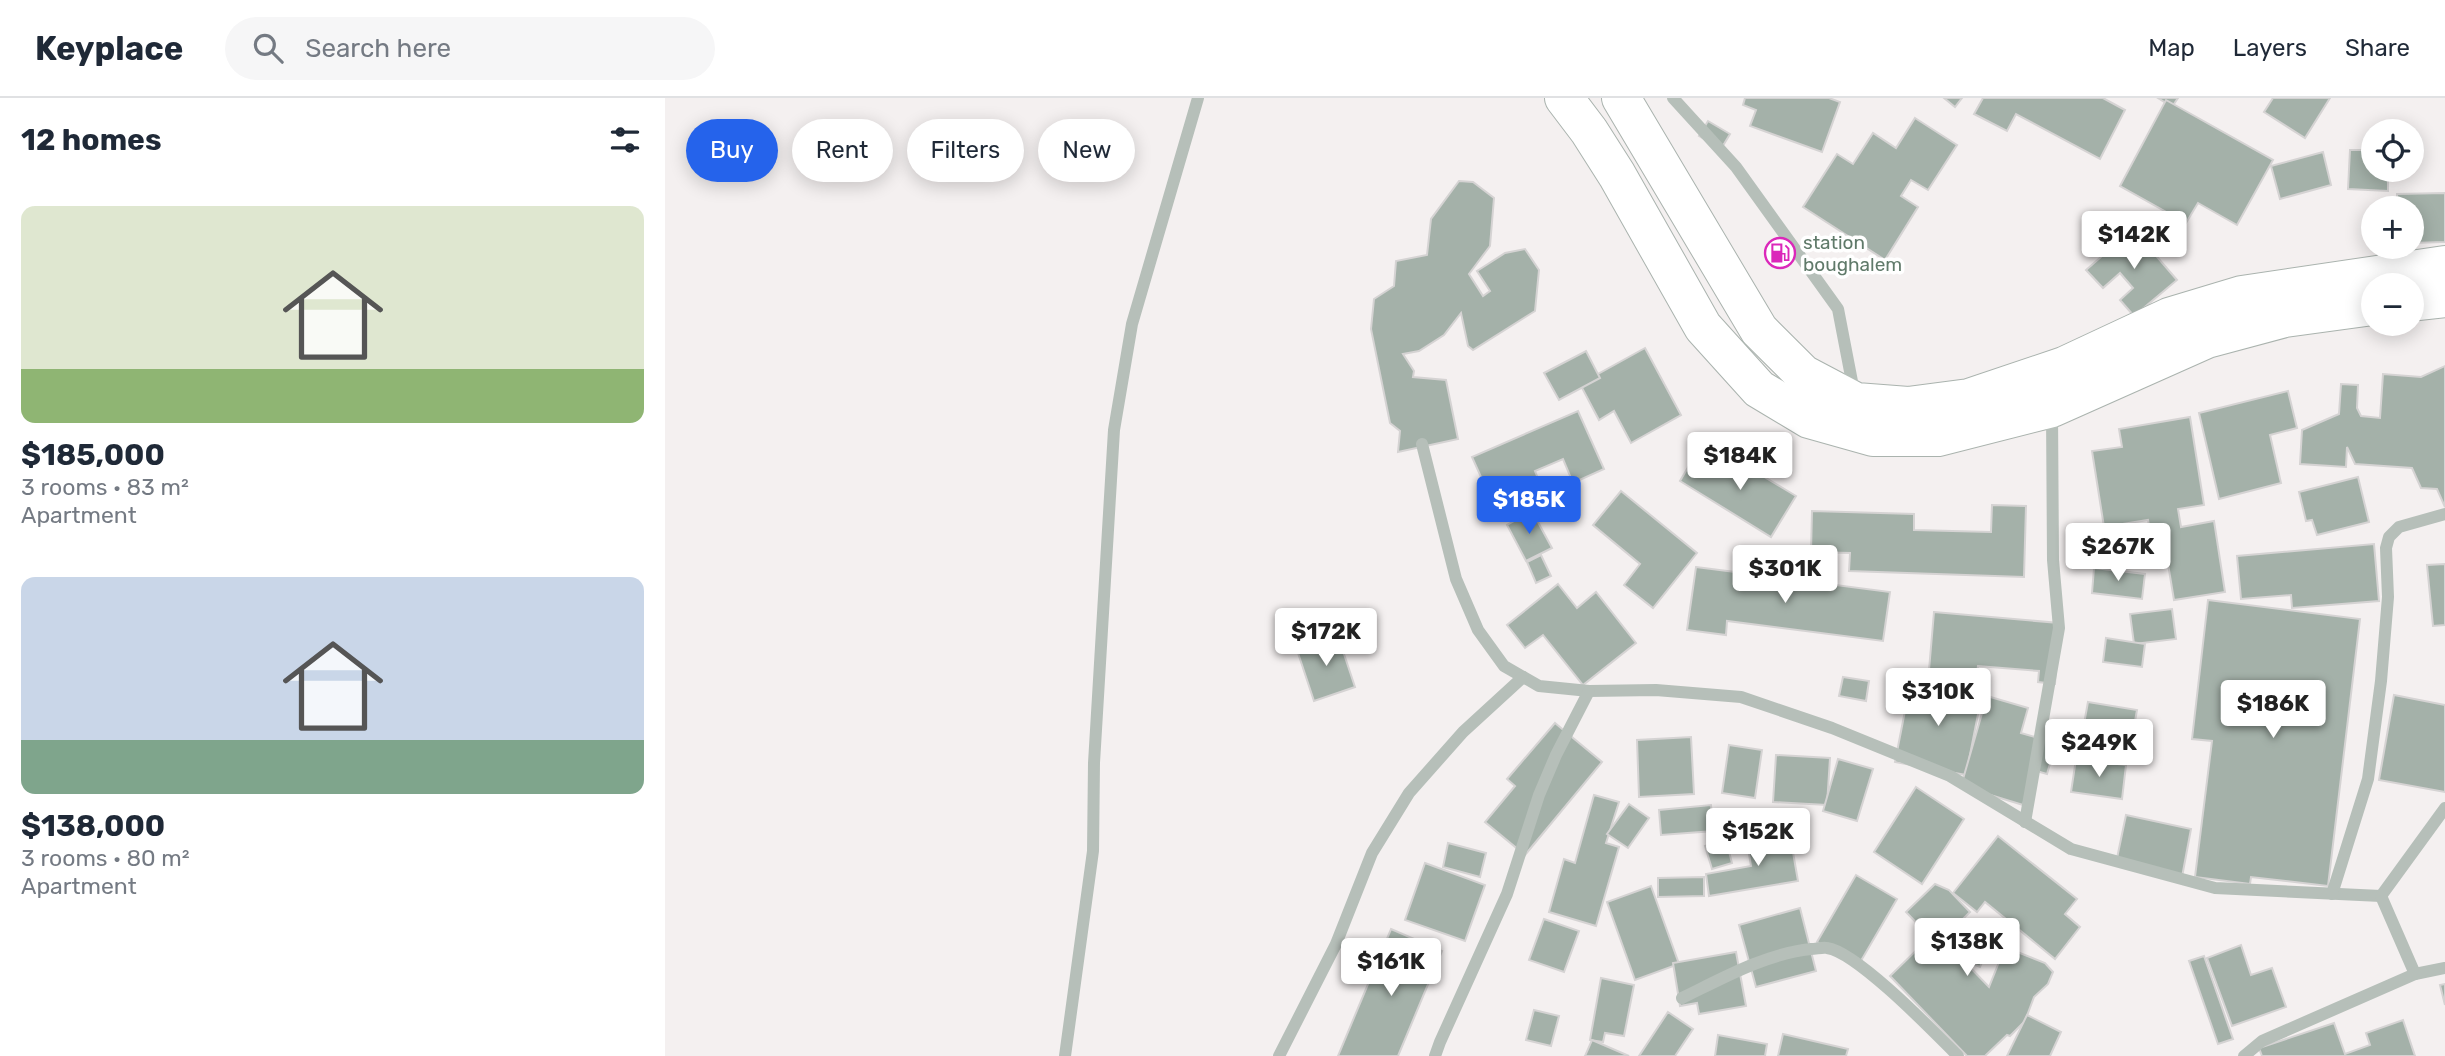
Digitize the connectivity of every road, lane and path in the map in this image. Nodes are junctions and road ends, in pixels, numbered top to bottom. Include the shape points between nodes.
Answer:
1 (1198, 98) edge
2 (1564, 98) edge
3 (1614, 98) edge
4 (1673, 98) edge
5 (1603, 114) edge
6 (2435, 295) edge
7 (2361, 308) edge
8 (1856, 402) junction
9 (2052, 408) junction
10 (1422, 444) dead end
11 (2445, 514) edge
12 (1523, 677) junction
13 (1589, 691) junction
14 (2445, 808) edge
15 (2441, 818) edge
16 (2025, 822) junction
17 (2332, 894) junction
18 (2381, 896) junction
19 (2445, 968) edge
20 (2415, 974) junction
21 (1682, 998) dead end
22 (1065, 1056) edge
23 (1279, 1056) edge
24 (1436, 1056) edge
25 (1958, 1056) edge
26 (2244, 1056) edge

1 - 22 street via 1132,324 1114,430 1094,763 1094,851
2 - 5 main road
3 - 5 street
4 - 8 street via 1736,166 1838,309
5 - 8 main road via 1759,330 1803,374
5 - 9 main road via 1618,175 1703,327 1759,389 1809,419 1873,437 1938,436
6 - 8 main road via 2242,295 2169,317 2064,366 1969,398 1908,406
7 - 9 main road via 2285,318 2207,339
9 - 16 street via 2053,559 2059,628
10 - 12 street via 1456,579 1478,630 1504,666
11 - 17 street via 2399,527 2389,537 2381,681 2368,779
12 - 13 street via 1539,686
12 - 23 street via 1463,732 1409,793 1372,853 1336,944
13 - 16 street via 1656,690 1741,698 1832,728 1950,776
13 - 24 street via 1556,754 1507,894
14 - 15 street
15 - 18 street
16 - 17 street via 2071,849 2215,888
17 - 18 street
18 - 20 street
19 - 20 street
20 - 26 street via 2262,1041
21 - 25 street via 1792,951 1827,947 1854,960

